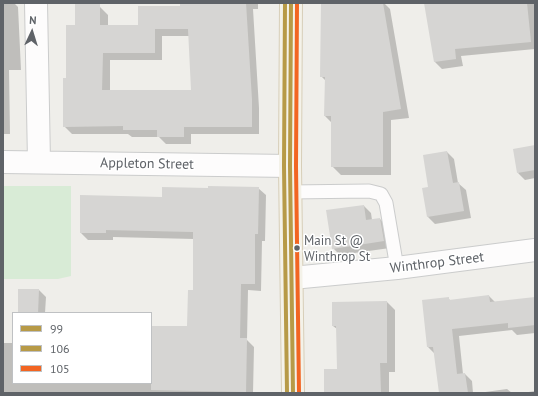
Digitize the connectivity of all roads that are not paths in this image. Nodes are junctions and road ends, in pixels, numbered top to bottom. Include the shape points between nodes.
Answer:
1 (36, 3) edge
2 (291, 3) edge
3 (3, 162) edge
4 (39, 162) junction
5 (290, 166) junction
6 (290, 192) junction
7 (535, 250) edge
8 (396, 268) junction
9 (292, 278) junction
10 (293, 393) edge

1 - 4 street
2 - 5 main road
3 - 4 street, Appleton Street
4 - 5 street, Appleton Street
5 - 6 main road
6 - 8 lane via 369,191 381,194 386,203
6 - 9 main road
7 - 8 street, Winthrop Street
8 - 9 street, Winthrop Street
9 - 10 main road

